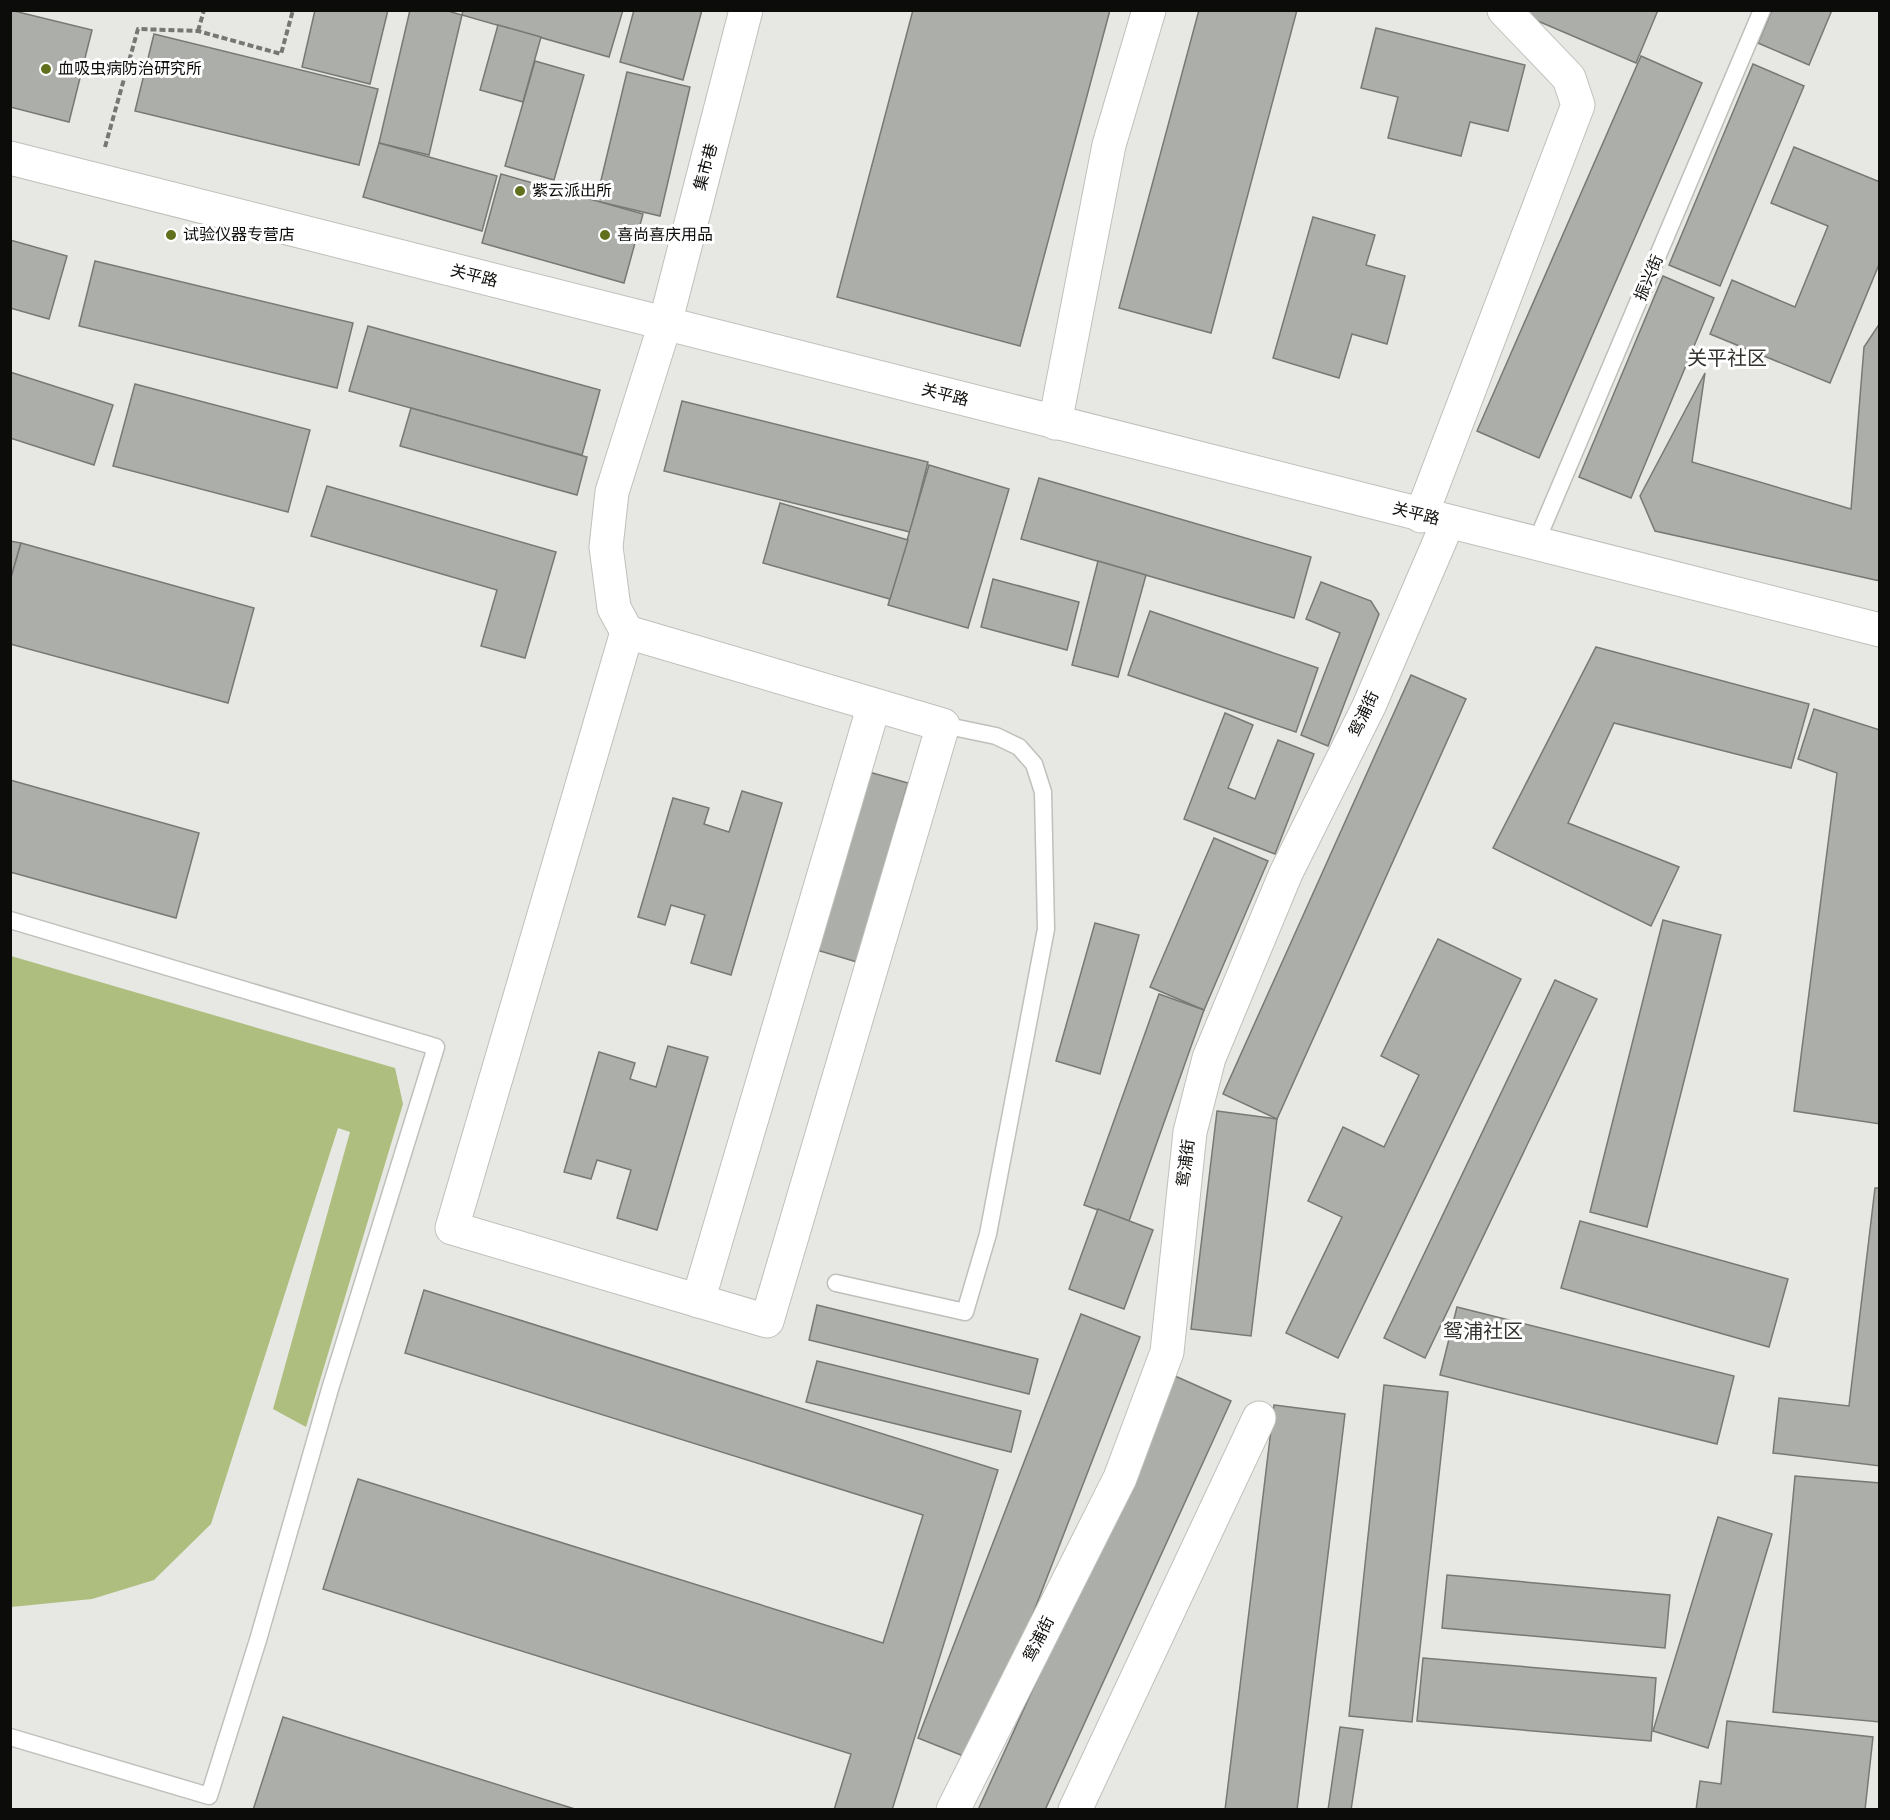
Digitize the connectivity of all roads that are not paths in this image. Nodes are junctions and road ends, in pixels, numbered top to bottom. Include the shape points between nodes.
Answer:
1 (746, 10) edge
2 (1149, 10) edge
3 (1504, 10) edge
4 (1762, 10) edge
5 (10, 158) edge
6 (665, 324) junction
7 (1055, 423) junction
8 (1435, 519) junction
9 (1535, 545) junction
10 (1880, 630) edge
11 (627, 632) junction
12 (874, 705) junction
13 (943, 725) junction
14 (10, 920) edge
15 (836, 1283) dead end
16 (698, 1301) junction
17 (1259, 1418) dead end
18 (10, 1737) edge
19 (953, 1809) edge
20 (1075, 1809) edge

1 - 6 street, 集市巷
2 - 7 street via 1109,145
3 - 8 street, 鸳浦街 via 1569,78 1578,105
4 - 9 lane, 振兴街
5 - 6 street, 关平路
6 - 7 street, 关平路
6 - 11 street, 集市巷 via 612,492 606,547 614,608
7 - 8 street, 关平路
8 - 9 street, 关平路
8 - 19 street, 鸳浦街 via 1369,706 1286,873 1209,1058 1190,1132 1167,1352 1120,1478
9 - 10 street, 关平路
11 - 12 street
11 - 16 street via 452,1228
12 - 13 street
12 - 16 street
13 - 15 lane via 996,736 1018,747 1034,764 1043,792 1046,929 988,1234 965,1312
13 - 16 street via 767,1321
14 - 18 lane via 436,1047 209,1796
17 - 20 street

